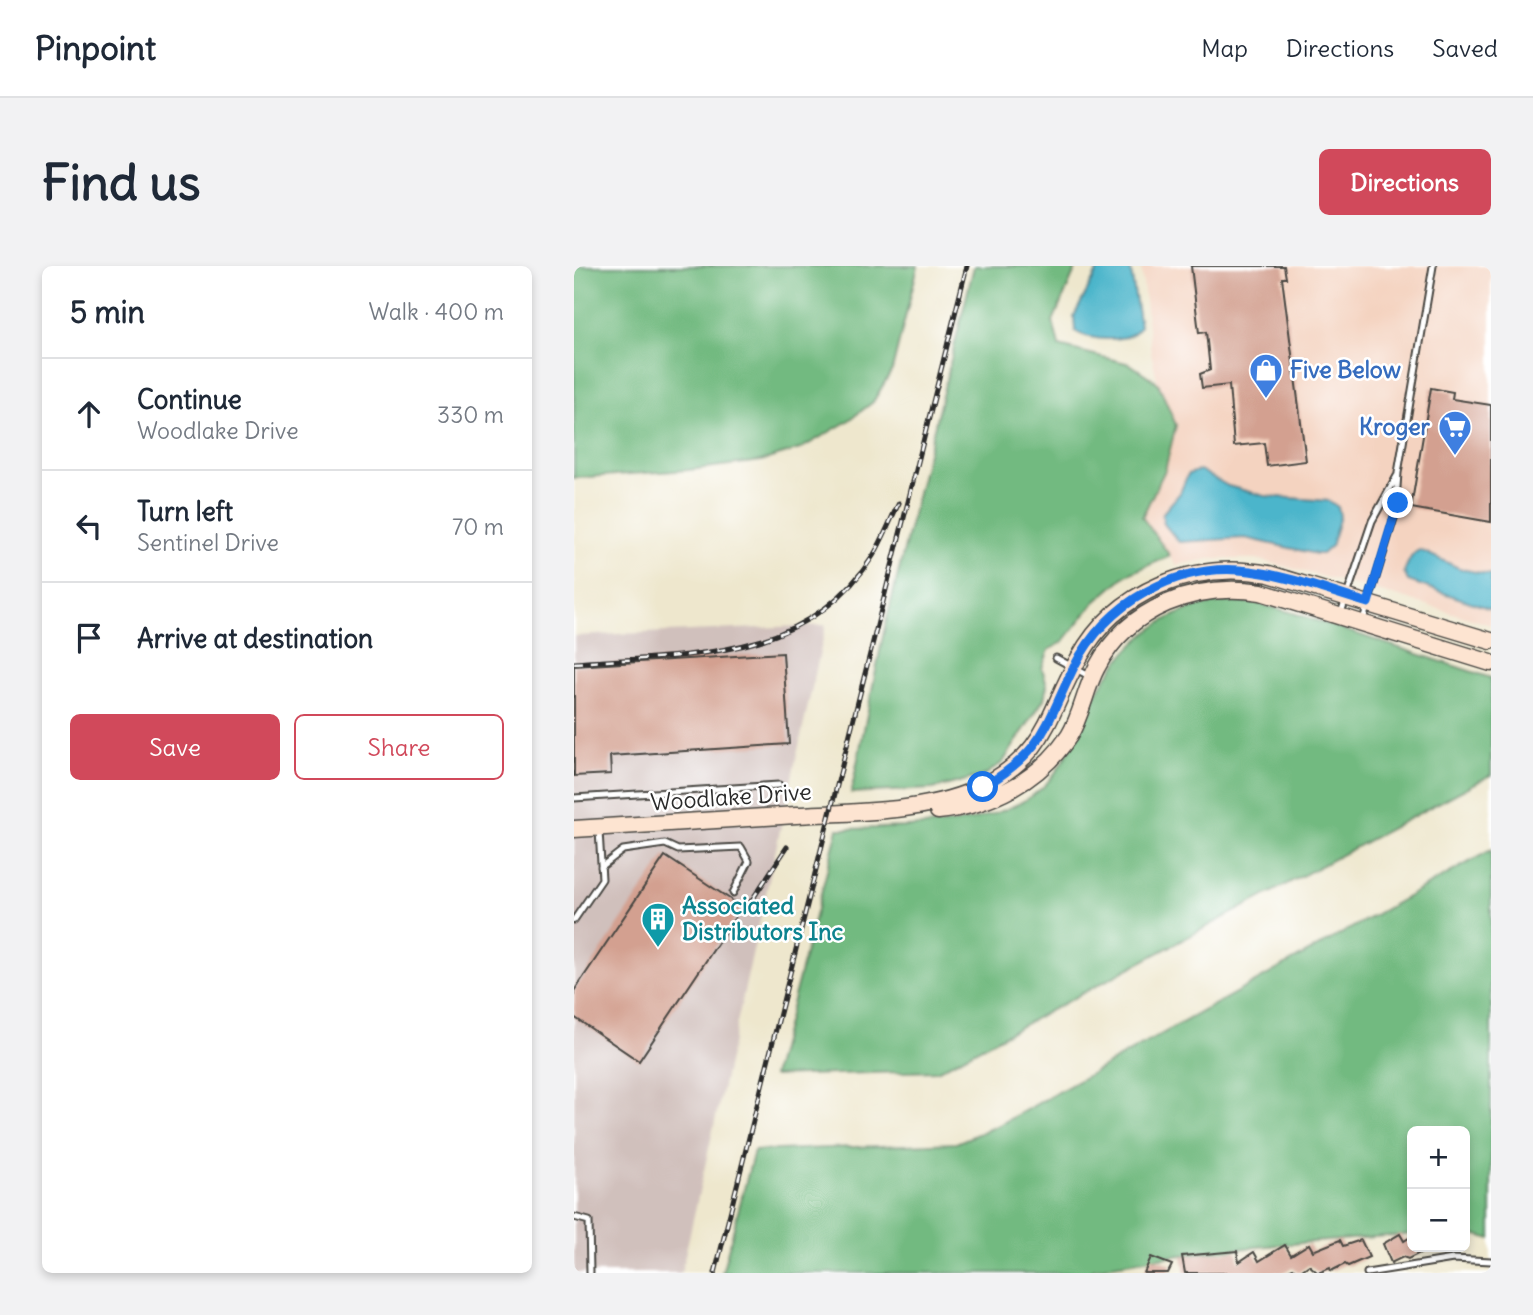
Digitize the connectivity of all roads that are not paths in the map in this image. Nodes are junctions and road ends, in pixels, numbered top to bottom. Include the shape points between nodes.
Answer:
1 (1433, 266) edge
2 (1398, 473) junction
3 (1347, 597) junction
4 (1368, 603) junction
5 (1340, 616) junction
6 (1362, 623) junction
7 (1491, 641) edge
8 (1056, 658) dead end
9 (1491, 663) edge
10 (1074, 668) junction
11 (1091, 677) junction
12 (779, 785) dead end
13 (574, 797) edge
14 (890, 809) junction
15 (598, 828) junction
16 (574, 829) edge
17 (601, 867) junction
18 (733, 893) dead end
19 (574, 920) edge
20 (574, 1217) edge
21 (1491, 1261) edge
22 (590, 1273) edge
23 (1367, 1273) edge

1 - 2 lane
2 - 3 lane via 1372,521
2 - 4 lane via 1395,515
3 - 4 street, Woodlake Drive
3 - 5 lane
3 - 10 street, Woodlake Drive via 1257,572 1232,569 1192,574 1157,586 1120,609 1089,642
4 - 6 lane
4 - 7 street, Woodlake Drive
5 - 6 street, Woodlake Drive
5 - 11 street, Woodlake Drive via 1261,592 1200,592 1165,603 1134,622 1108,648
6 - 9 street, Woodlake Drive
8 - 10 lane
10 - 11 lane
10 - 14 street, Woodlake Drive via 1046,729 1009,770 963,795
11 - 14 street, Woodlake Drive via 1071,733 1048,762 1021,783 968,806 930,811
12 - 13 lane
14 - 15 street, Woodlake Drive
15 - 16 street, Woodlake Drive
15 - 17 lane
17 - 18 lane via 623,850 665,845 678,850 741,847 749,861
17 - 19 lane via 602,879
20 - 22 lane via 589,1221
21 - 23 lane via 1453,1259

